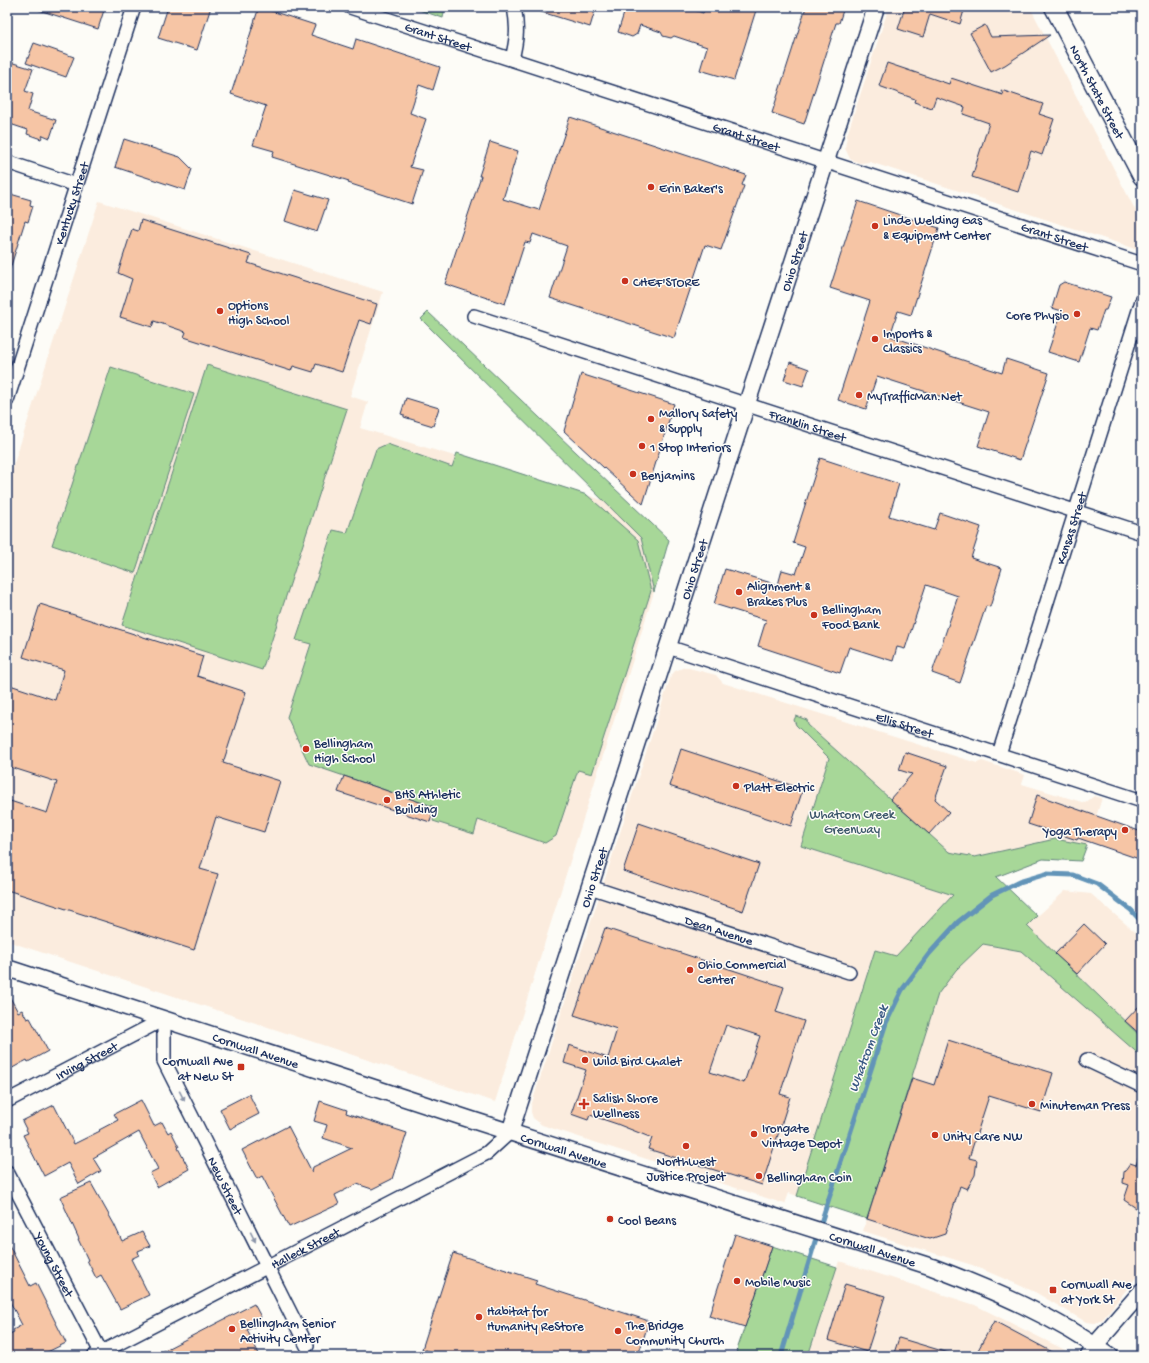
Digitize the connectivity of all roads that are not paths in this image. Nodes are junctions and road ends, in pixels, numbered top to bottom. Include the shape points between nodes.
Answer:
1 (134, 7) edge
2 (350, 7) edge
3 (514, 7) edge
4 (876, 7) edge
5 (1054, 7) edge
6 (512, 60) junction
7 (7, 162) edge
8 (825, 162) junction
9 (1142, 176) edge
10 (76, 185) junction
11 (1142, 264) edge
12 (1142, 301) edge
13 (474, 316) dead end
14 (7, 400) edge
15 (746, 405) junction
16 (1076, 512) junction
17 (1142, 533) edge
18 (668, 647) junction
19 (999, 754) junction
20 (1142, 801) edge
21 (590, 887) junction
22 (7, 968) edge
23 (849, 972) dead end
24 (164, 1020) junction
25 (1087, 1060) dead end
26 (1142, 1086) edge
27 (7, 1102) edge
28 (510, 1132) junction
29 (7, 1172) edge
30 (267, 1266) junction
31 (1142, 1291) edge
32 (307, 1346) dead end
33 (1091, 1351) edge
34 (99, 1355) edge
35 (1110, 1356) edge

1 - 10 street, Kentucky Street
2 - 6 street, Grant Street
3 - 6 street via 516,40
4 - 8 street, Ohio Street
5 - 9 main road, North State Street
6 - 8 street, Grant Street
7 - 10 street
8 - 11 street, Grant Street
8 - 15 street, Ohio Street
10 - 14 street, Kentucky Street
12 - 16 street, Kansas Street
13 - 15 street, Franklin Street
15 - 16 street, Franklin Street
15 - 18 street, Ohio Street
16 - 17 street, Franklin Street
16 - 19 street, Kansas Street
18 - 19 street, Ellis Street
18 - 21 street, Ohio Street
19 - 20 street, Ellis Street
21 - 23 street, Dean Avenue
21 - 28 street, Ohio Street
22 - 24 street, Cornwall Avenue
24 - 27 street, Irving Street
24 - 28 street, Cornwall Avenue
24 -> 30 street, New Street via 164,1061
25 - 26 street
28 - 30 street, Halleck Street via 487,1152
28 - 33 street, Cornwall Avenue via 965,1279 1031,1309
29 - 34 street, Young Street
30 - 32 street, New Street
30 - 34 street, Halleck Street
31 - 33 street
33 - 35 street, Cornwall Avenue

